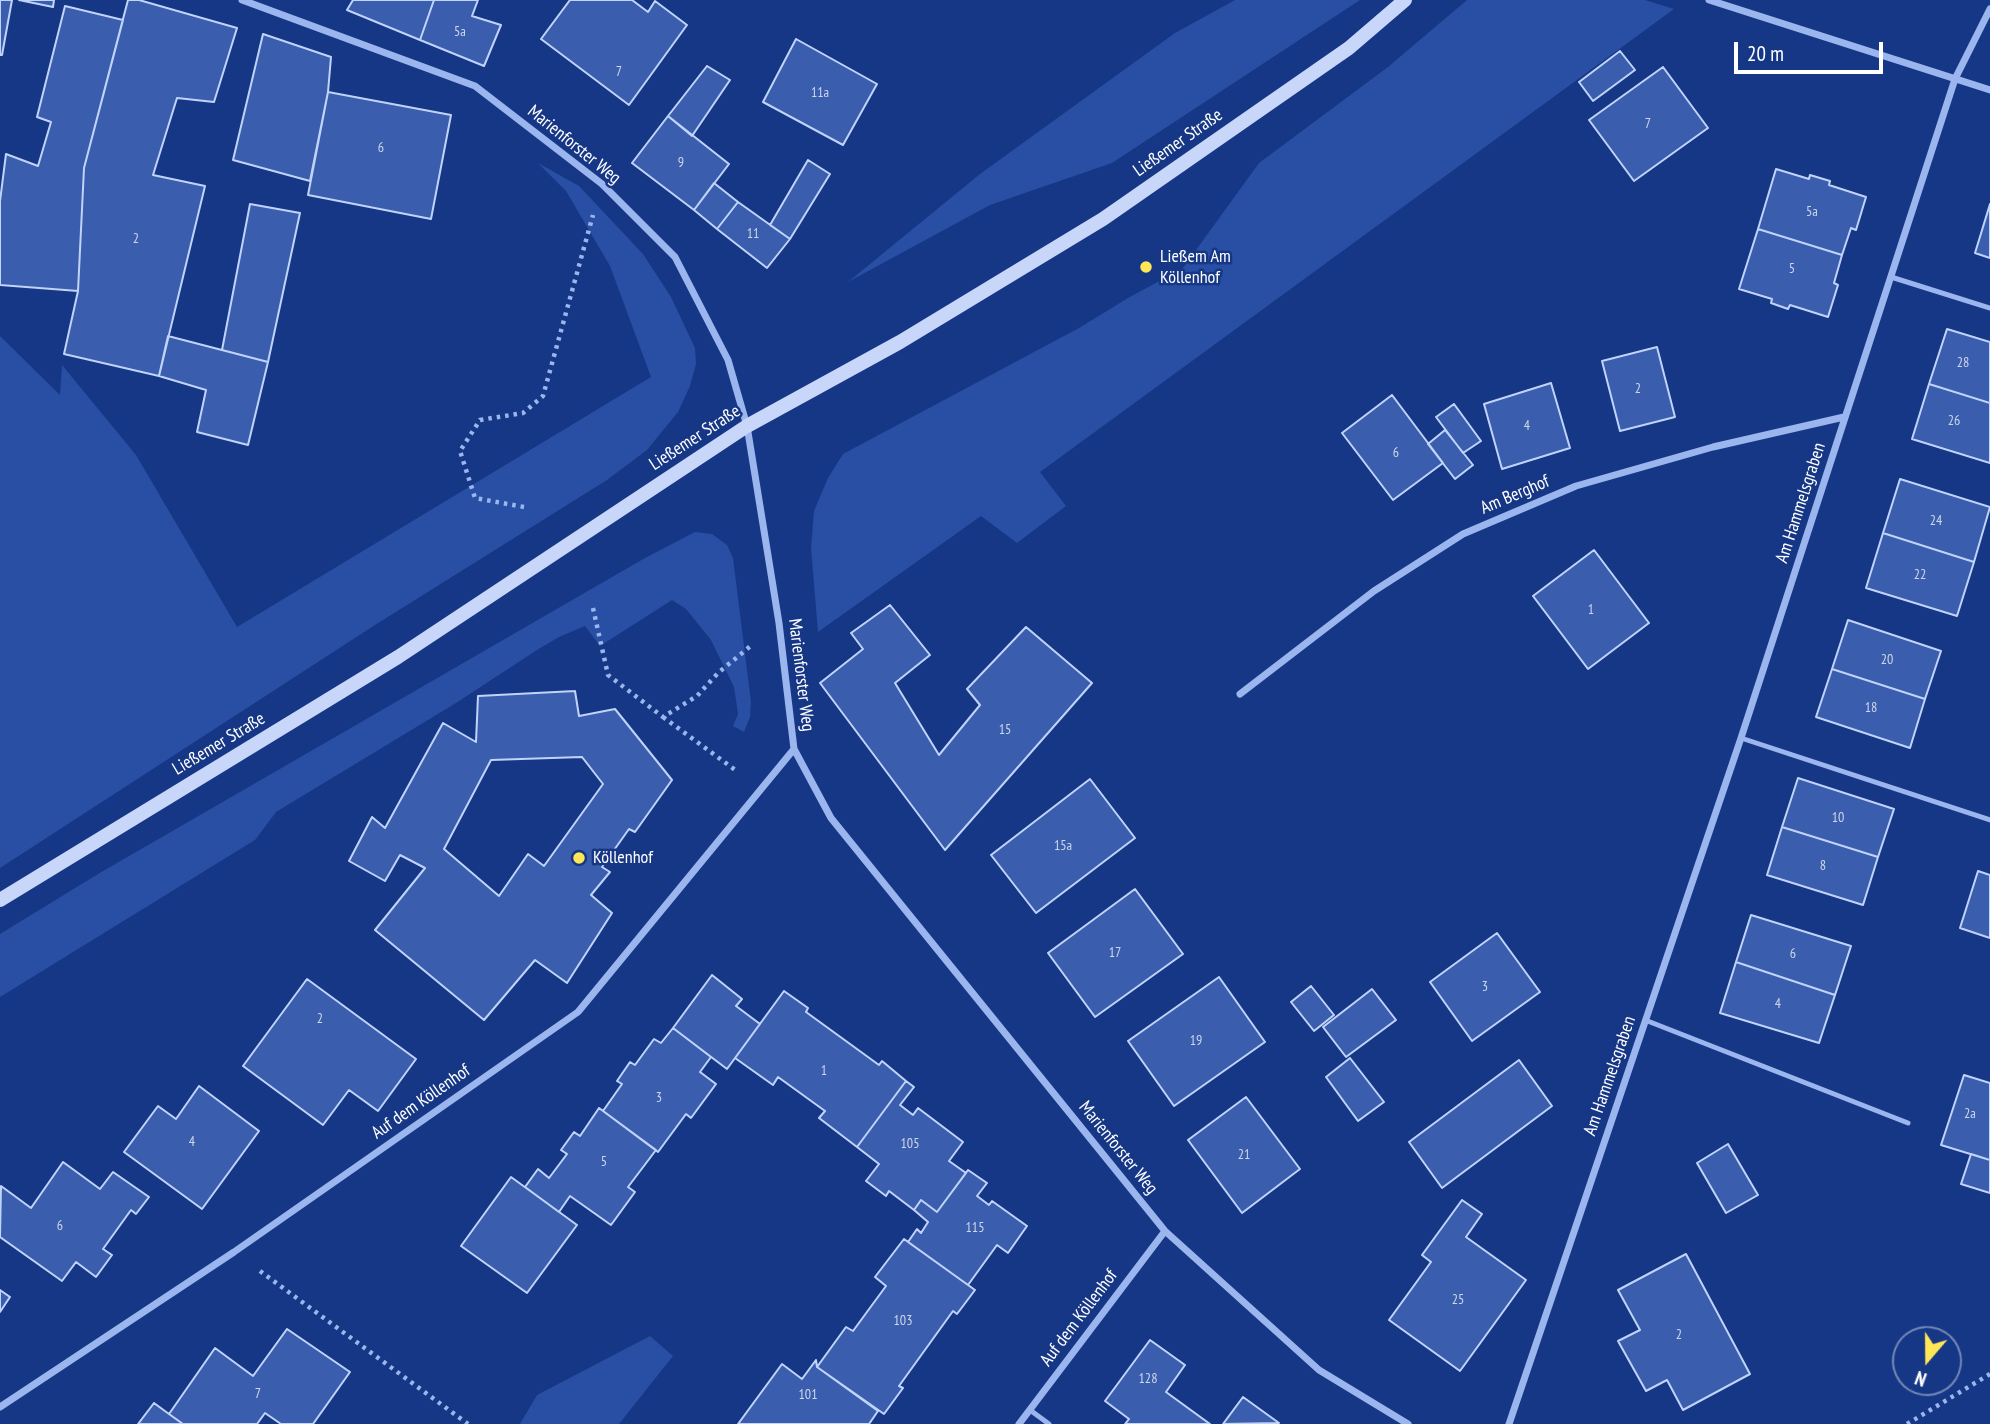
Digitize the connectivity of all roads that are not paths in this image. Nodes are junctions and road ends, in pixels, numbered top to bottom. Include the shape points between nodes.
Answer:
1 (242, 0) edge
2 (1405, 0) edge
3 (1709, 0) edge
4 (1990, 9) edge
5 (1955, 79) junction
6 (1990, 90) edge
7 (1891, 277) junction
8 (1990, 308) edge
9 (1844, 417) junction
10 (747, 426) junction
11 (1240, 694) dead end
12 (1741, 738) junction
13 (794, 749) junction
14 (1990, 820) edge
15 (0, 901) edge
16 (1645, 1020) junction
17 (1908, 1123) dead end
18 (1165, 1231) junction
19 (0, 1407) edge
20 (1030, 1410) junction
21 (1019, 1424) edge
22 (1049, 1424) edge
23 (1408, 1424) edge
24 (1509, 1424) edge

1 - 10 street, Marienforster Weg via 475,86 602,184 676,257 728,360
2 - 10 street, Ließemer Straße via 1349,48 1103,219 900,342
3 - 5 street
4 - 5 street, Am Hammelsgraben
5 - 6 street
5 - 7 street, Am Hammelsgraben
7 - 8 lane
7 - 9 street, Am Hammelsgraben
9 - 11 street, Am Berghof via 1713,447 1576,486 1463,534 1374,591
9 - 12 street, Am Hammelsgraben
10 - 13 street, Marienforster Weg
10 - 15 street, Ließemer Straße via 398,657
12 - 14 lane
12 - 16 street, Am Hammelsgraben
13 - 18 street, Marienforster Weg via 831,818
13 - 19 street, Auf dem Köllenhof via 578,1012 234,1252
16 - 17 lane
16 - 24 street, Am Hammelsgraben
18 - 20 street, Auf dem Köllenhof
18 - 23 street, Marienforster Weg via 1319,1370
20 - 21 street, Auf dem Köllenhof
20 - 22 lane

